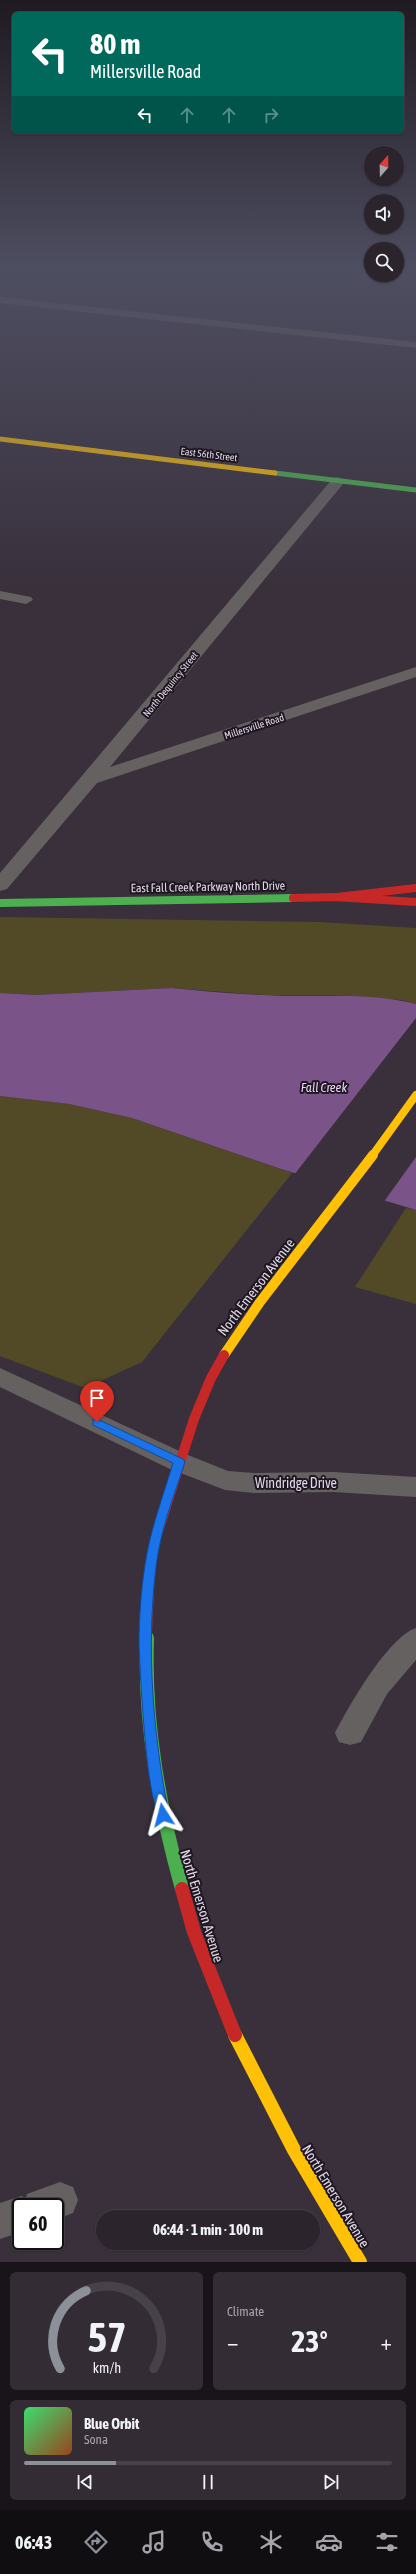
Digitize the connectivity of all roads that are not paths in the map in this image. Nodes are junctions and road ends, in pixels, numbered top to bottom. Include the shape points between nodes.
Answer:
1 (0, 439) edge
2 (338, 481) junction
3 (416, 490) edge
4 (0, 595) edge
5 (26, 600) dead end
6 (416, 672) edge
7 (91, 779) junction
8 (0, 885) edge
9 (416, 888) edge
10 (337, 897) junction
11 (416, 902) edge
12 (0, 903) edge
13 (416, 1095) edge
14 (0, 1377) edge
15 (179, 1462) junction
16 (416, 1486) edge
17 (416, 1639) edge
18 (350, 1733) dead end
19 (12, 2217) edge
20 (0, 2221) edge
21 (360, 2262) edge

1 - 2 main road, East 56th Street
2 - 3 main road, East 56th Street
2 - 7 street, North Dequincy Street
4 - 5 street
6 - 7 street, Millersville Road
7 - 8 street, North Dequincy Street
9 - 10 main road
10 - 11 main road, East Fall Creek Parkway North Drive
10 - 12 main road, East Fall Creek Parkway North Drive
13 - 15 main road, North Emerson Avenue via 319,1227 241,1326 192,1421
14 - 15 street
15 - 16 street, Windridge Drive via 216,1477 244,1482 333,1482
15 - 21 main road, North Emerson Avenue via 155,1538 150,1567 145,1642 153,1767 170,1850 199,1950 231,2031 268,2108 301,2168
17 - 18 street via 377,1686
19 - 20 street

